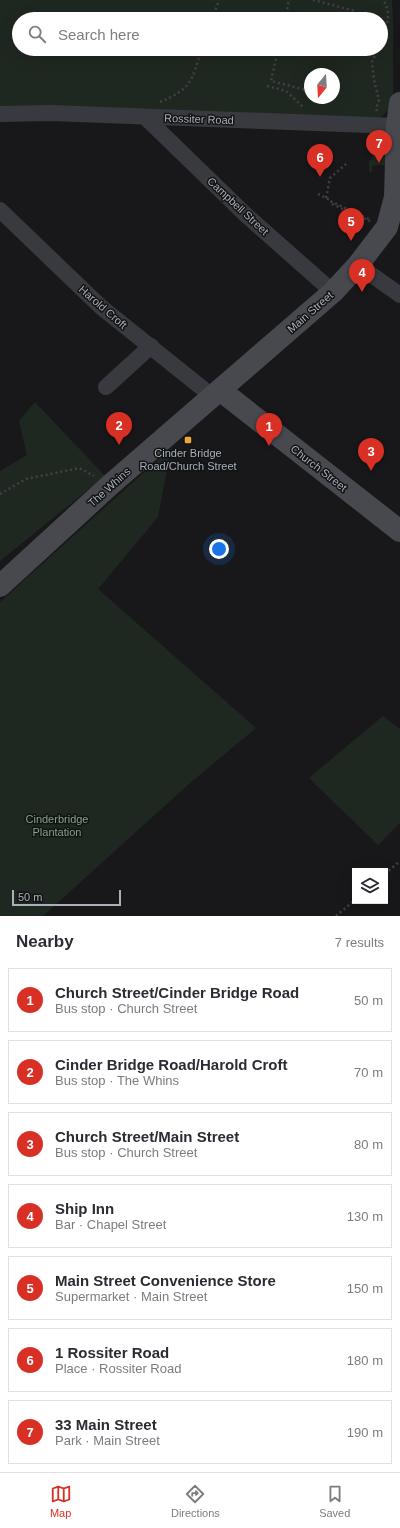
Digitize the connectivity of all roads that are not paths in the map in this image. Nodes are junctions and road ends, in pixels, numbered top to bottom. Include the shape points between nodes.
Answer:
1 (391, 104) edge
2 (0, 114) edge
3 (148, 118) junction
4 (397, 126) junction
5 (398, 164) edge
6 (397, 199) edge
7 (0, 210) edge
8 (358, 265) junction
9 (334, 292) junction
10 (400, 295) edge
11 (151, 346) junction
12 (106, 387) dead end
13 (216, 393) junction
14 (400, 531) edge
15 (0, 586) edge

1 - 4 main road, Main Street
2 - 3 street, Rossiter Road via 51,113
3 - 4 street, Rossiter Road
3 - 9 street, Campbell Street via 246,214
4 - 5 main road, Main Street
5 - 6 main road, Main Street
6 - 8 main road, Main Street via 387,227
7 - 11 street, Harold Croft via 101,307
8 - 9 main road, Main Street
8 - 10 street
9 - 13 main road, Main Street
11 - 12 street
11 - 13 street, Harold Croft
13 - 14 main road, Church Street
13 - 15 main road, The Whins via 110,485

